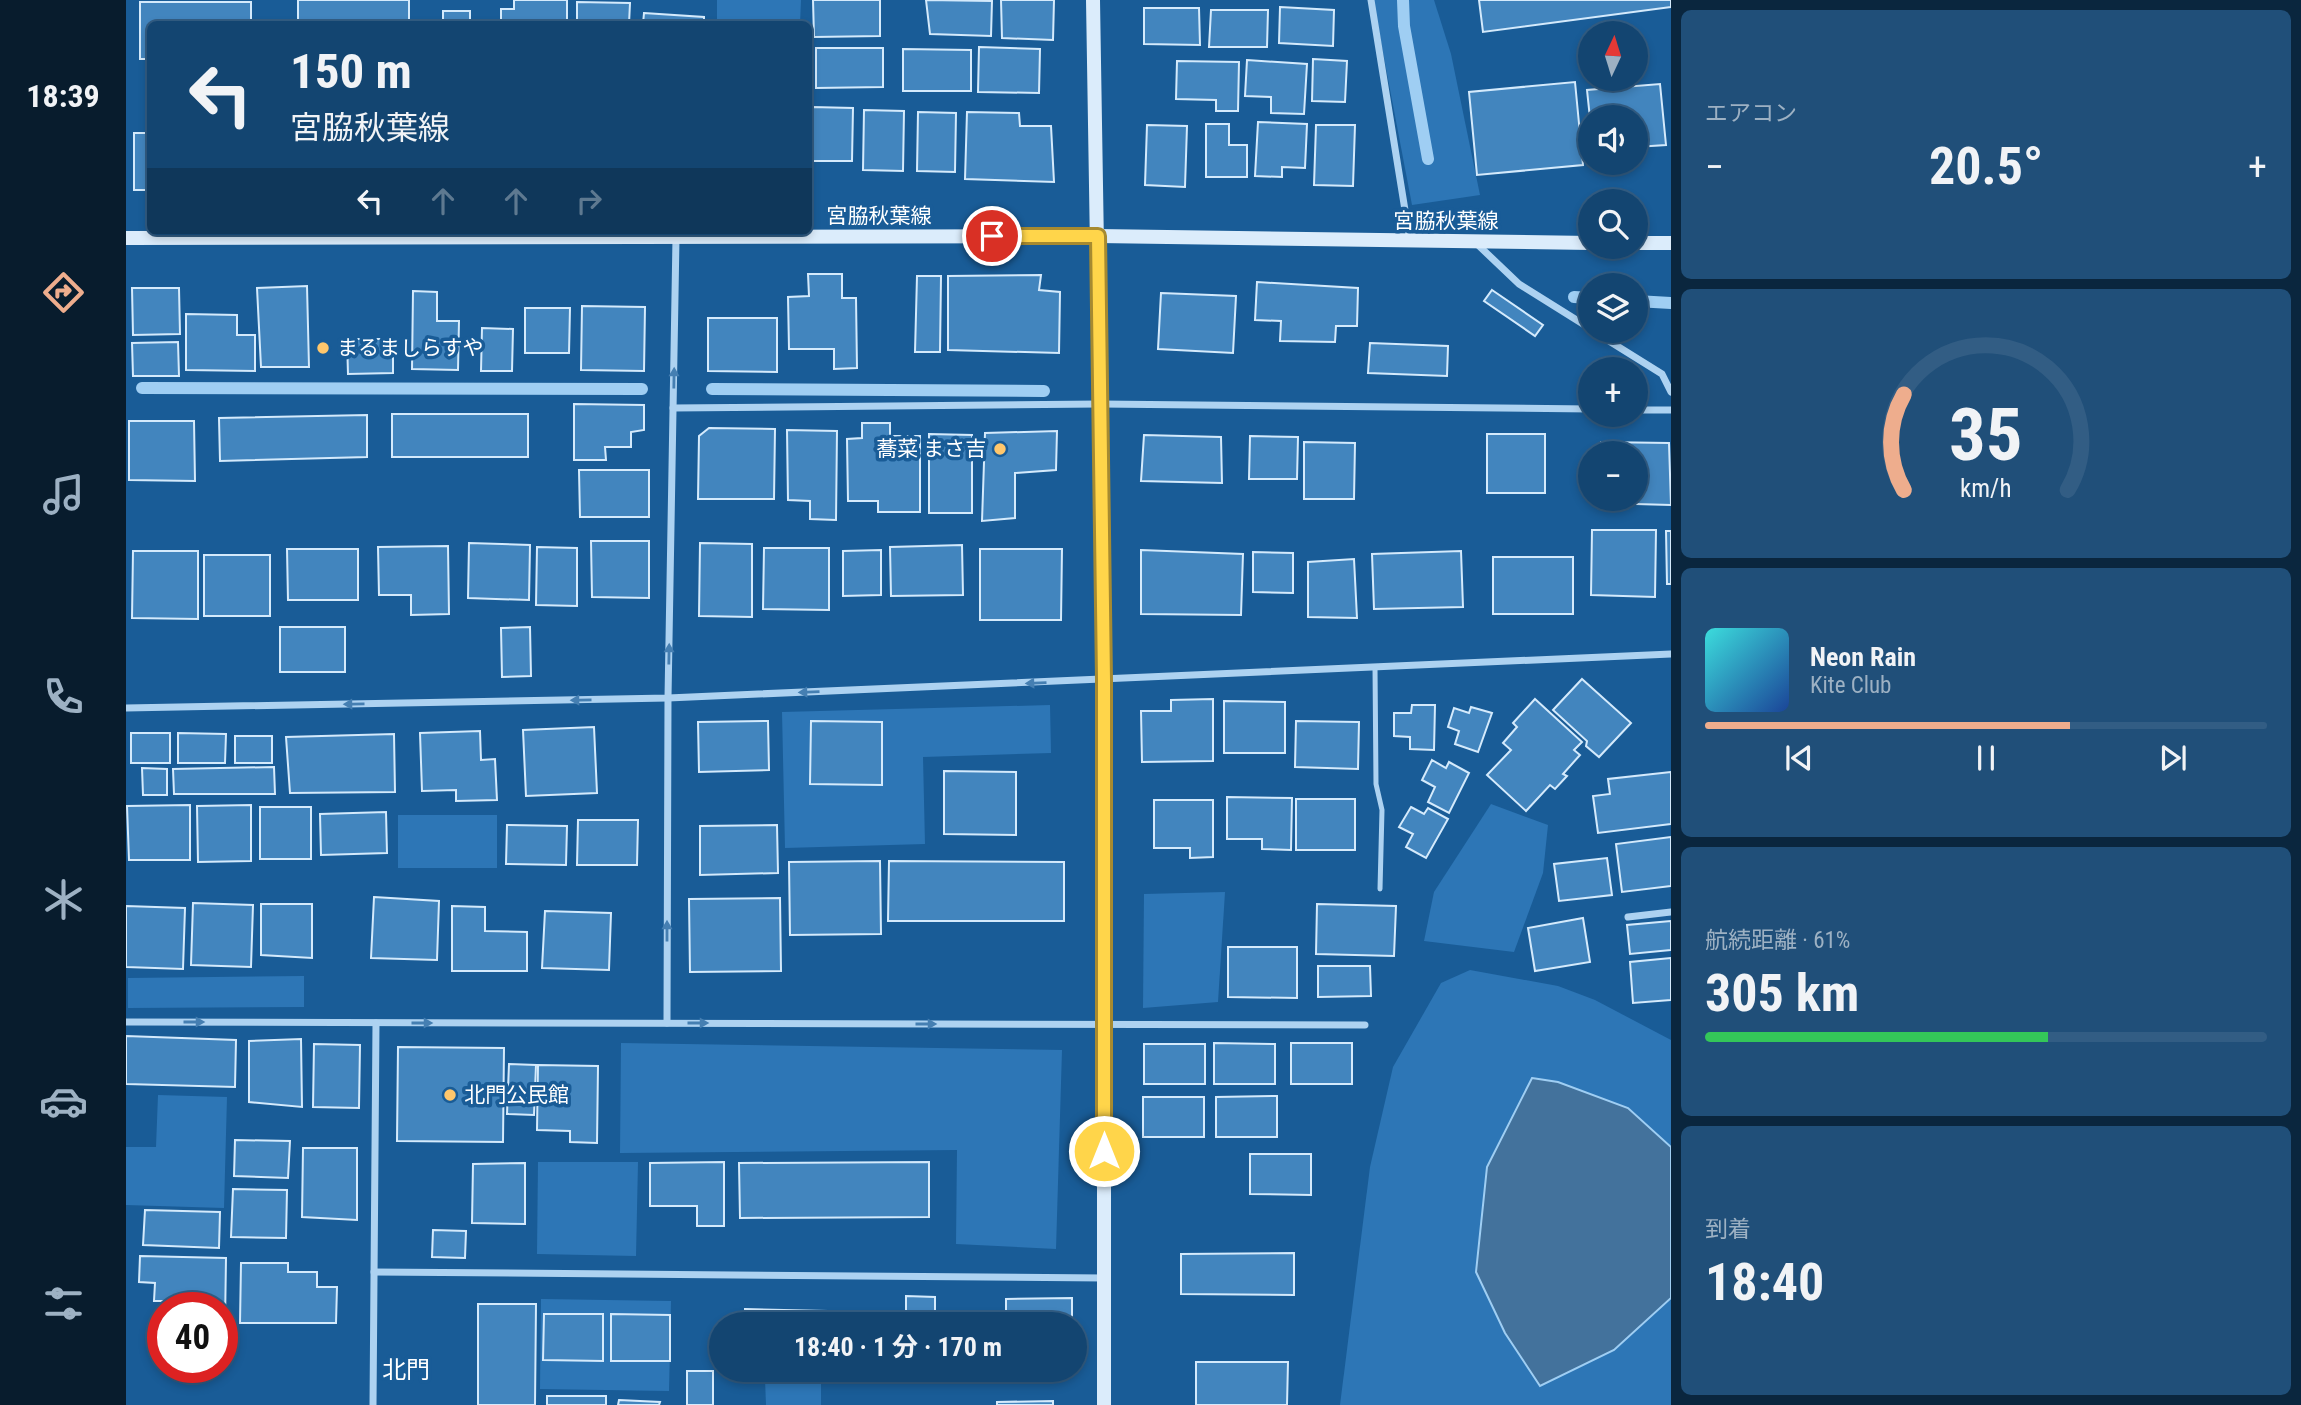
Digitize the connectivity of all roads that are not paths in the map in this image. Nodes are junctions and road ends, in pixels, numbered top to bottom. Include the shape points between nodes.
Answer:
1 (1093, 0) edge
2 (1371, 0) edge
3 (1098, 236) junction
4 (126, 238) edge
5 (676, 238) junction
6 (1410, 242) junction
7 (1475, 242) junction
8 (1578, 243) edge
9 (1648, 243) edge
10 (1671, 243) edge
11 (1578, 321) edge
12 (1613, 343) edge
13 (1671, 393) edge
14 (1100, 404) junction
15 (673, 408) junction
16 (1578, 409) edge
17 (1648, 410) edge
18 (1671, 410) edge
19 (1671, 654) edge
20 (1375, 667) junction
21 (1104, 680) junction
22 (668, 698) junction
23 (126, 708) edge
24 (1380, 889) dead end
25 (1671, 912) edge
26 (1628, 916) dead end
27 (126, 1022) edge
28 (376, 1023) junction
29 (667, 1023) junction
30 (1104, 1025) junction
31 (1364, 1025) dead end
32 (374, 1272) junction
33 (1104, 1278) junction
34 (373, 1405) edge
35 (1104, 1405) edge

1 - 3 street
2 - 6 street
3 - 5 street, 宮脇秋葉線
3 - 6 street, 宮脇秋葉線
3 - 14 street
4 - 5 street, 宮脇秋葉線
15 -> 5 street
6 - 7 street, 宮脇秋葉線
7 - 8 street, 宮脇秋葉線
7 - 11 street via 1520,284
9 - 10 street
12 - 13 street via 1662,374
14 - 15 street
14 - 16 street
14 - 21 street
22 -> 15 street
17 - 18 street
19 - 20 street
20 - 21 street
20 - 24 lane via 1376,784 1382,810
21 -> 22 street
21 - 30 street
22 -> 23 street
29 -> 22 street
25 - 26 street
27 -> 28 street
28 -> 29 street
28 - 32 street
29 -> 30 street
30 - 31 street
30 - 33 street
32 - 33 street
32 - 34 street
33 - 35 street

